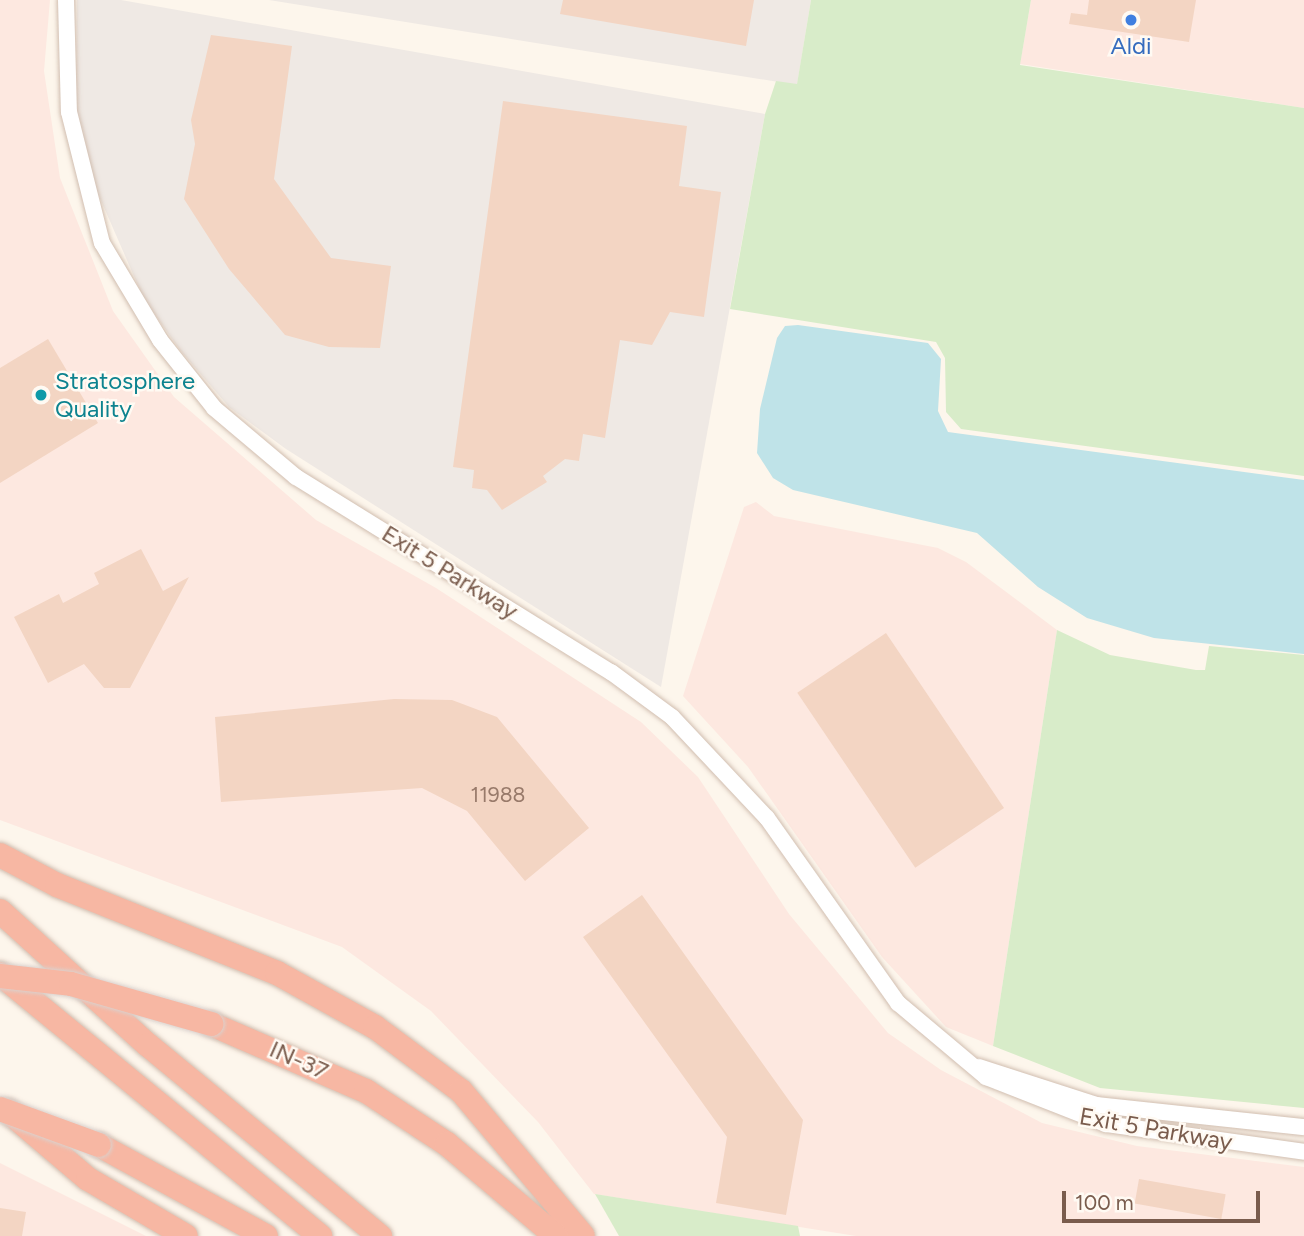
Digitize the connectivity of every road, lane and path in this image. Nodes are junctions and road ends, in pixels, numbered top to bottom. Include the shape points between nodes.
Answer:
1 (66, 0) edge
2 (0, 855) edge
3 (0, 911) edge
4 (0, 975) edge
5 (979, 1067) junction
6 (0, 1103) edge
7 (0, 1109) edge
8 (1304, 1126) edge
9 (1304, 1152) edge
10 (186, 1236) edge
11 (266, 1236) edge
12 (320, 1236) edge
13 (380, 1236) edge
14 (556, 1236) edge
15 (583, 1236) edge

1 - 5 street, Exit 5 Parkway via 69,112 102,243 160,340 214,408 296,477 611,672 672,717 767,818 898,1003
2 - 15 highway via 57,885 278,973 375,1027 461,1091
3 - 13 highway via 148,1045
4 - 12 highway
4 - 14 highway, IN-37, bridge via 71,984 211,1024 366,1091 447,1144
5 - 8 street, Exit 5 Parkway via 1111,1108
5 - 9 street, Exit 5 Parkway via 1013,1091 1106,1124
6 - 10 highway via 88,1180
7 - 11 highway, bridge via 99,1145

